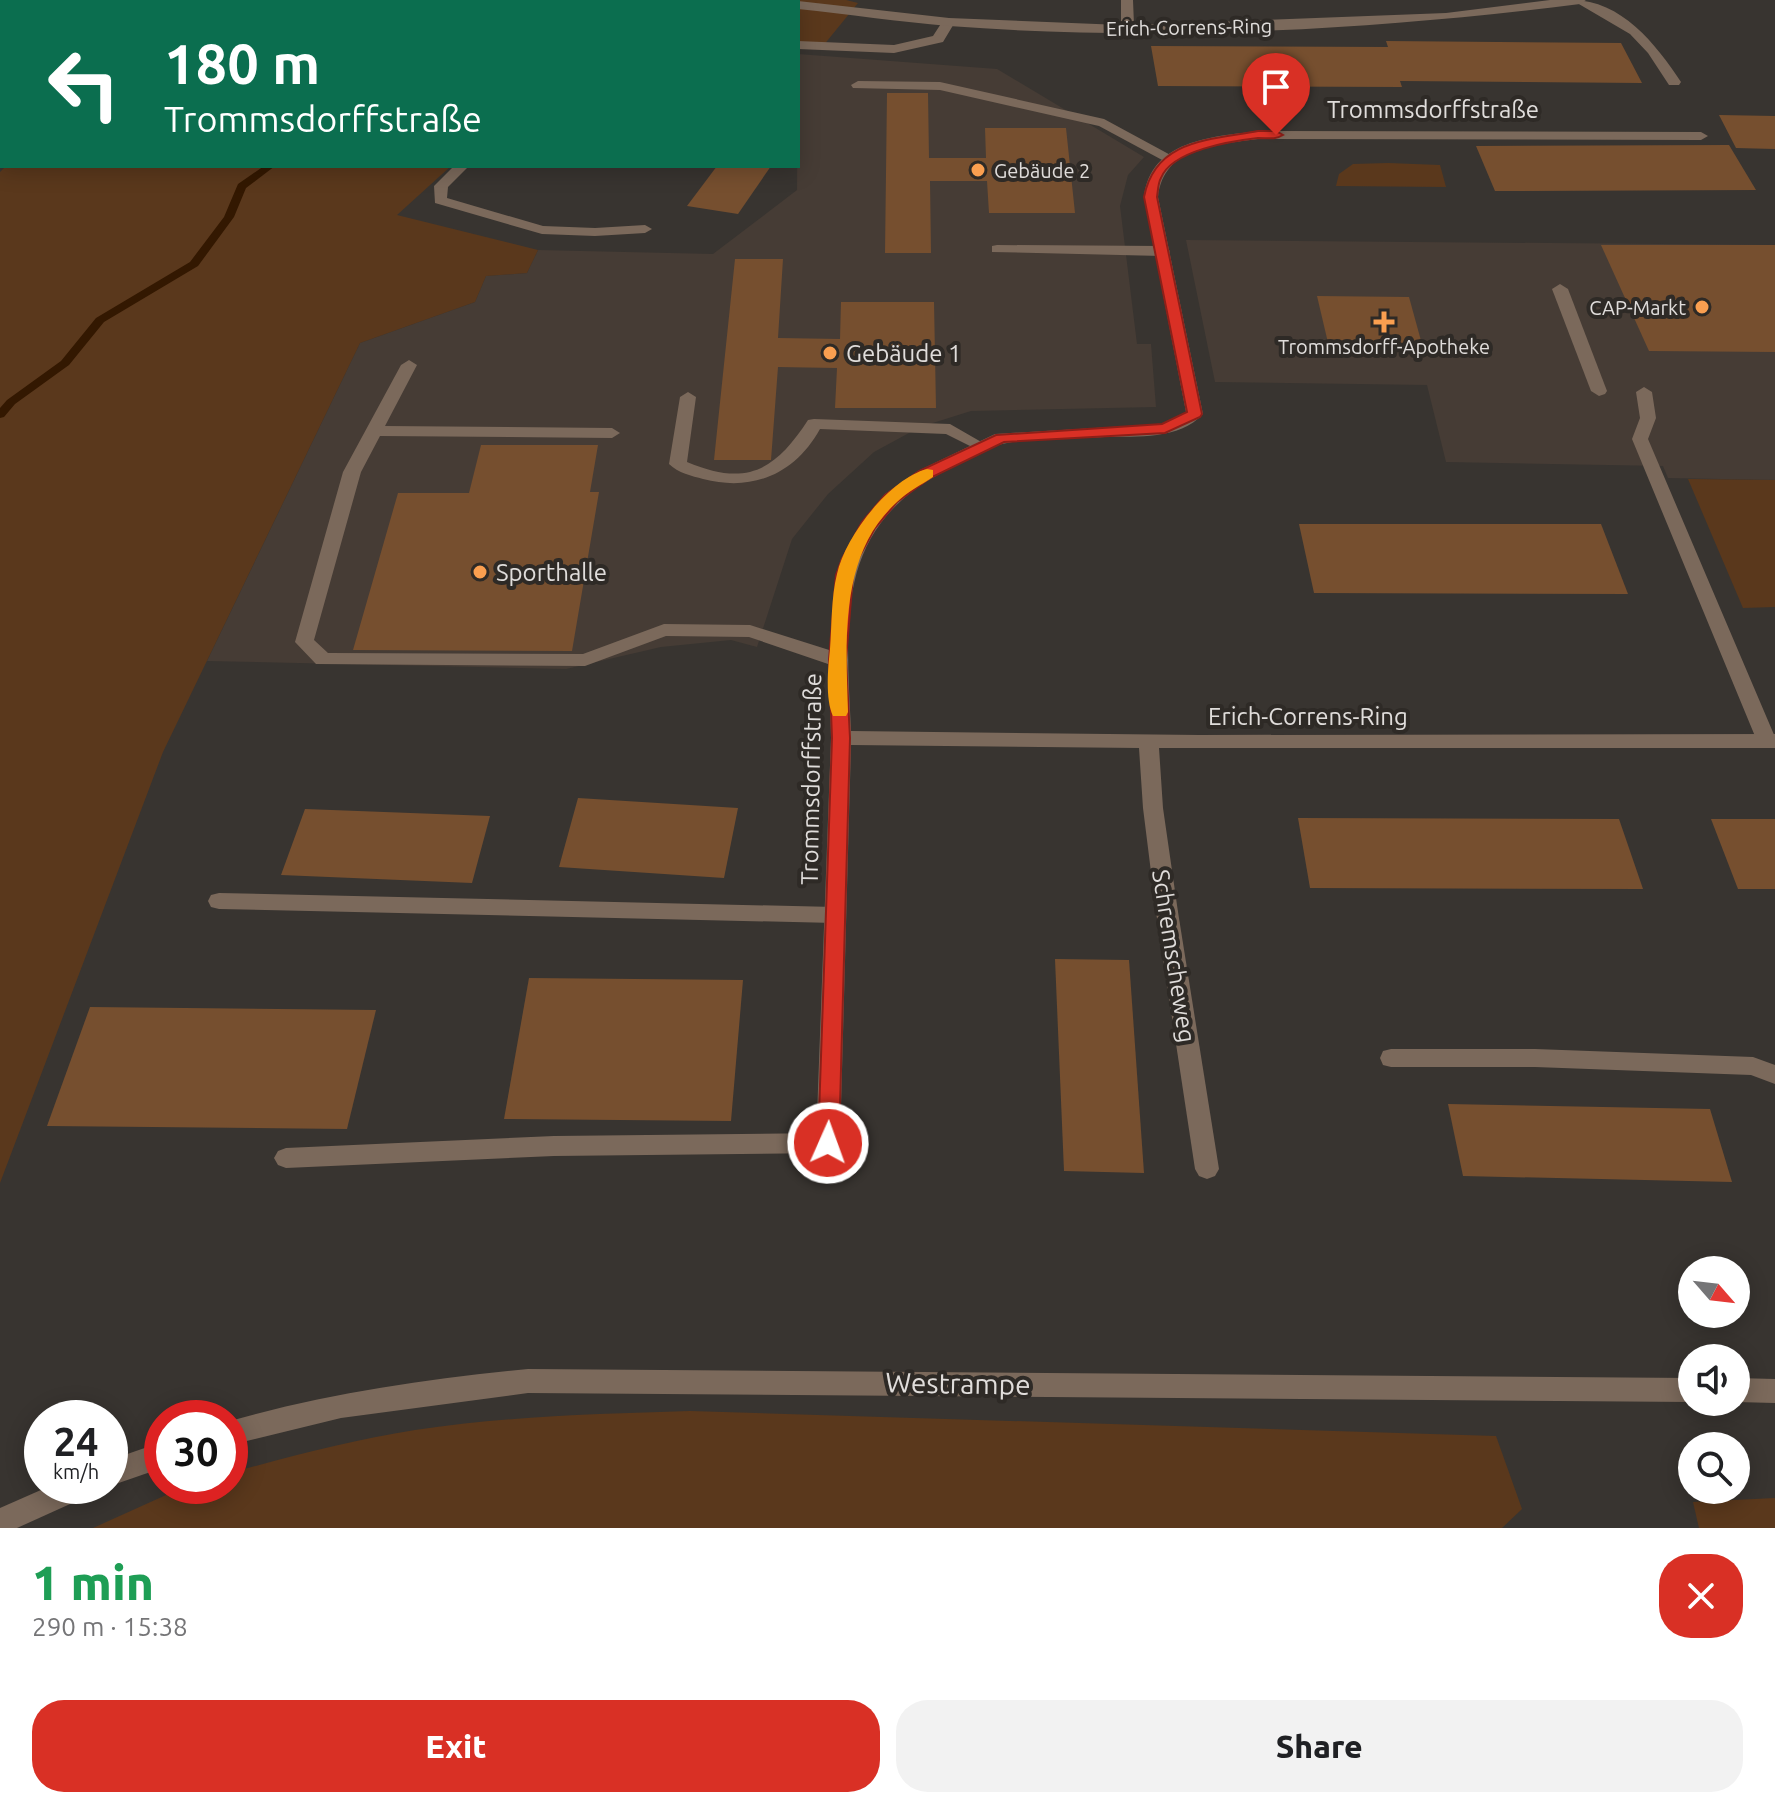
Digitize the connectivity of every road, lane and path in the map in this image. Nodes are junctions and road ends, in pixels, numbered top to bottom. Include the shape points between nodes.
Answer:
1 (1127, 0) edge
2 (1579, 0) edge
3 (800, 5) edge
4 (949, 22) junction
5 (1128, 29) junction
6 (800, 45) edge
7 (1674, 82) dead end
8 (858, 85) dead end
9 (1701, 136) dead end
10 (1169, 158) junction
11 (460, 168) edge
12 (645, 229) dead end
13 (997, 249) dead end
14 (1162, 251) junction
15 (1560, 289) dead end
16 (409, 365) dead end
17 (1599, 391) dead end
18 (1644, 392) dead end
19 (688, 397) dead end
20 (374, 431) junction
21 (612, 433) dead end
22 (982, 447) junction
23 (838, 660) junction
24 (841, 738) junction
25 (1771, 741) edge
26 (1149, 742) junction
27 (219, 901) dead end
28 (835, 915) junction
29 (1391, 1058) dead end
30 (1775, 1075) edge
31 (286, 1158) dead end
32 (1207, 1169) dead end
33 (1678, 1390) edge
34 (1750, 1390) edge
35 (1775, 1391) edge
36 (248, 1429) edge
37 (40, 1504) edge
38 (0, 1522) edge

1 - 5 street
2 - 5 street, Erich-Correns-Ring via 1446,17
2 - 7 street via 1633,27
3 - 4 street, Erich-Correns-Ring
4 - 5 street, Erich-Correns-Ring
4 - 6 street via 938,39 922,45
8 - 10 street via 940,86 1104,123
9 - 10 street, Trommsdorffstraße via 1258,135 1216,141
10 - 14 street, Trommsdorffstraße via 1154,176 1151,197
11 - 12 street via 441,186 440,200 542,230
13 - 14 street
14 - 22 street, Trommsdorffstraße via 1195,414 1165,429 1001,438
15 - 17 street
16 - 20 street
18 - 25 street via 1648,418 1640,439
19 - 22 street via 678,464 697,473 739,479 768,474 797,452 814,424 950,429
20 - 21 street
20 - 23 street via 352,472 304,642 323,659 585,660 664,630 750,631
22 - 23 street, Trommsdorffstraße via 913,482 868,526 845,575
23 - 24 street, Trommsdorffstraße
24 - 26 street, Erich-Correns-Ring
24 - 28 street, Trommsdorffstraße
25 - 26 street, Erich-Correns-Ring
26 - 32 street, Schremscheweg via 1167,912
27 - 28 street
28 - 31 street, Trommsdorffstraße via 828,1143 554,1146
29 - 30 street via 1753,1066
33 - 36 street, Westrampe via 528,1381 400,1394
34 - 35 street
37 - 38 street

